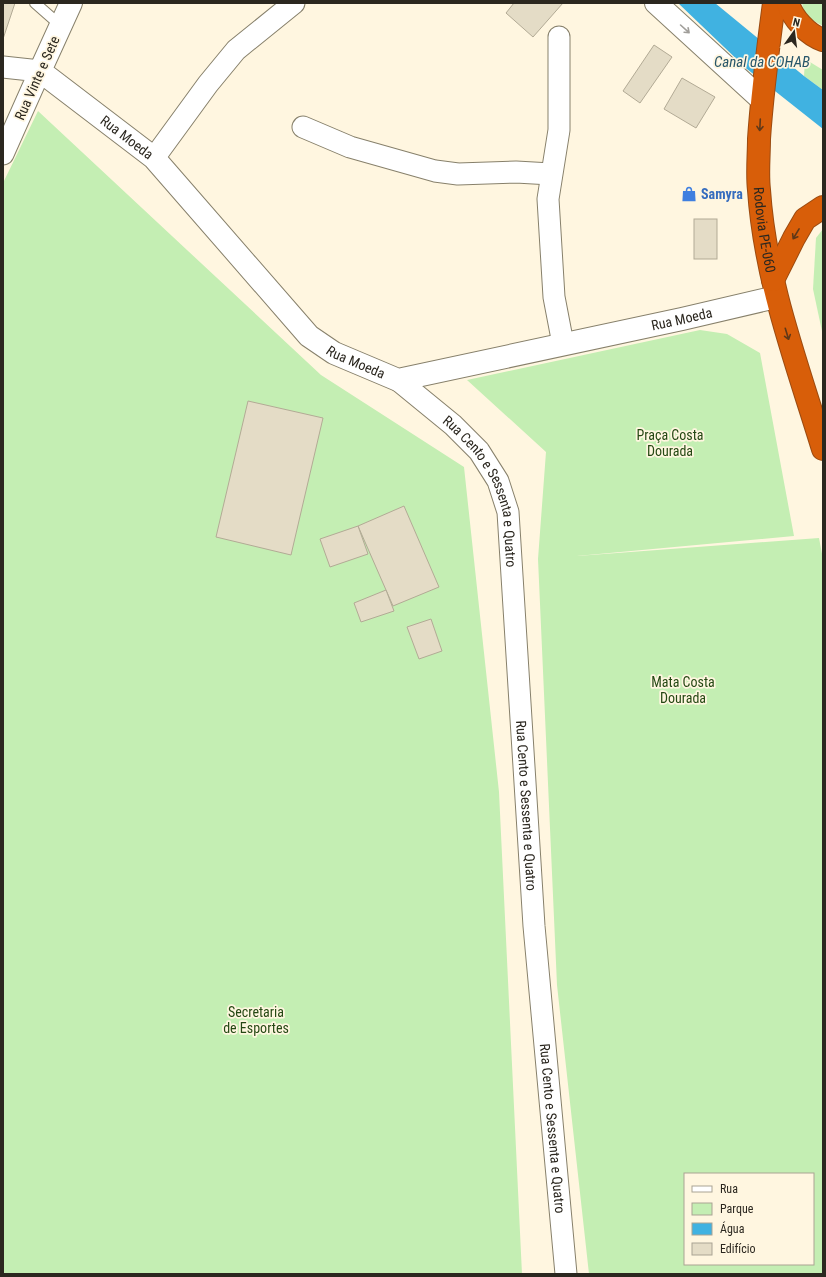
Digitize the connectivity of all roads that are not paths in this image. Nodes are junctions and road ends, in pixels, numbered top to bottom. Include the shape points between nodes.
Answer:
1 (35, 3) edge
2 (71, 3) edge
3 (294, 3) edge
4 (656, 3) edge
5 (774, 3) edge
6 (788, 3) edge
7 (60, 25) junction
8 (559, 37) dead end
9 (823, 40) edge
10 (3, 67) edge
11 (40, 71) junction
12 (762, 93) junction
13 (304, 127) dead end
14 (3, 154) edge
15 (154, 158) junction
16 (551, 174) junction
17 (823, 207) edge
18 (774, 288) junction
19 (563, 344) junction
20 (398, 380) junction
21 (823, 449) edge
22 (566, 1274) edge

1 - 7 lane
2 - 7 street, Rua Vinte e Sete
3 - 15 street via 236,50
4 -> 12 street
5 - 12 highway, Rodovia PE-060
6 - 9 highway via 800,24
7 - 11 street, Rua Vinte e Sete
8 - 16 street via 559,130
10 - 11 street
11 - 14 street, Rua Vinte e Sete
11 - 15 street, Rua Moeda
12 -> 18 highway, Rodovia PE-060 via 759,191
13 - 16 street via 350,147 435,171 458,174
15 - 20 street, Rua Moeda via 309,336 334,353
16 - 19 street via 548,199 554,297
17 -> 18 highway via 806,219 794,238
18 - 19 street, Rua Moeda via 682,319
18 -> 21 highway, Rodovia PE-060
19 - 20 street, Rua Moeda
20 - 22 street, Rua Cento e Sessenta e Quatro via 453,425 479,451 498,481 508,512 534,926

